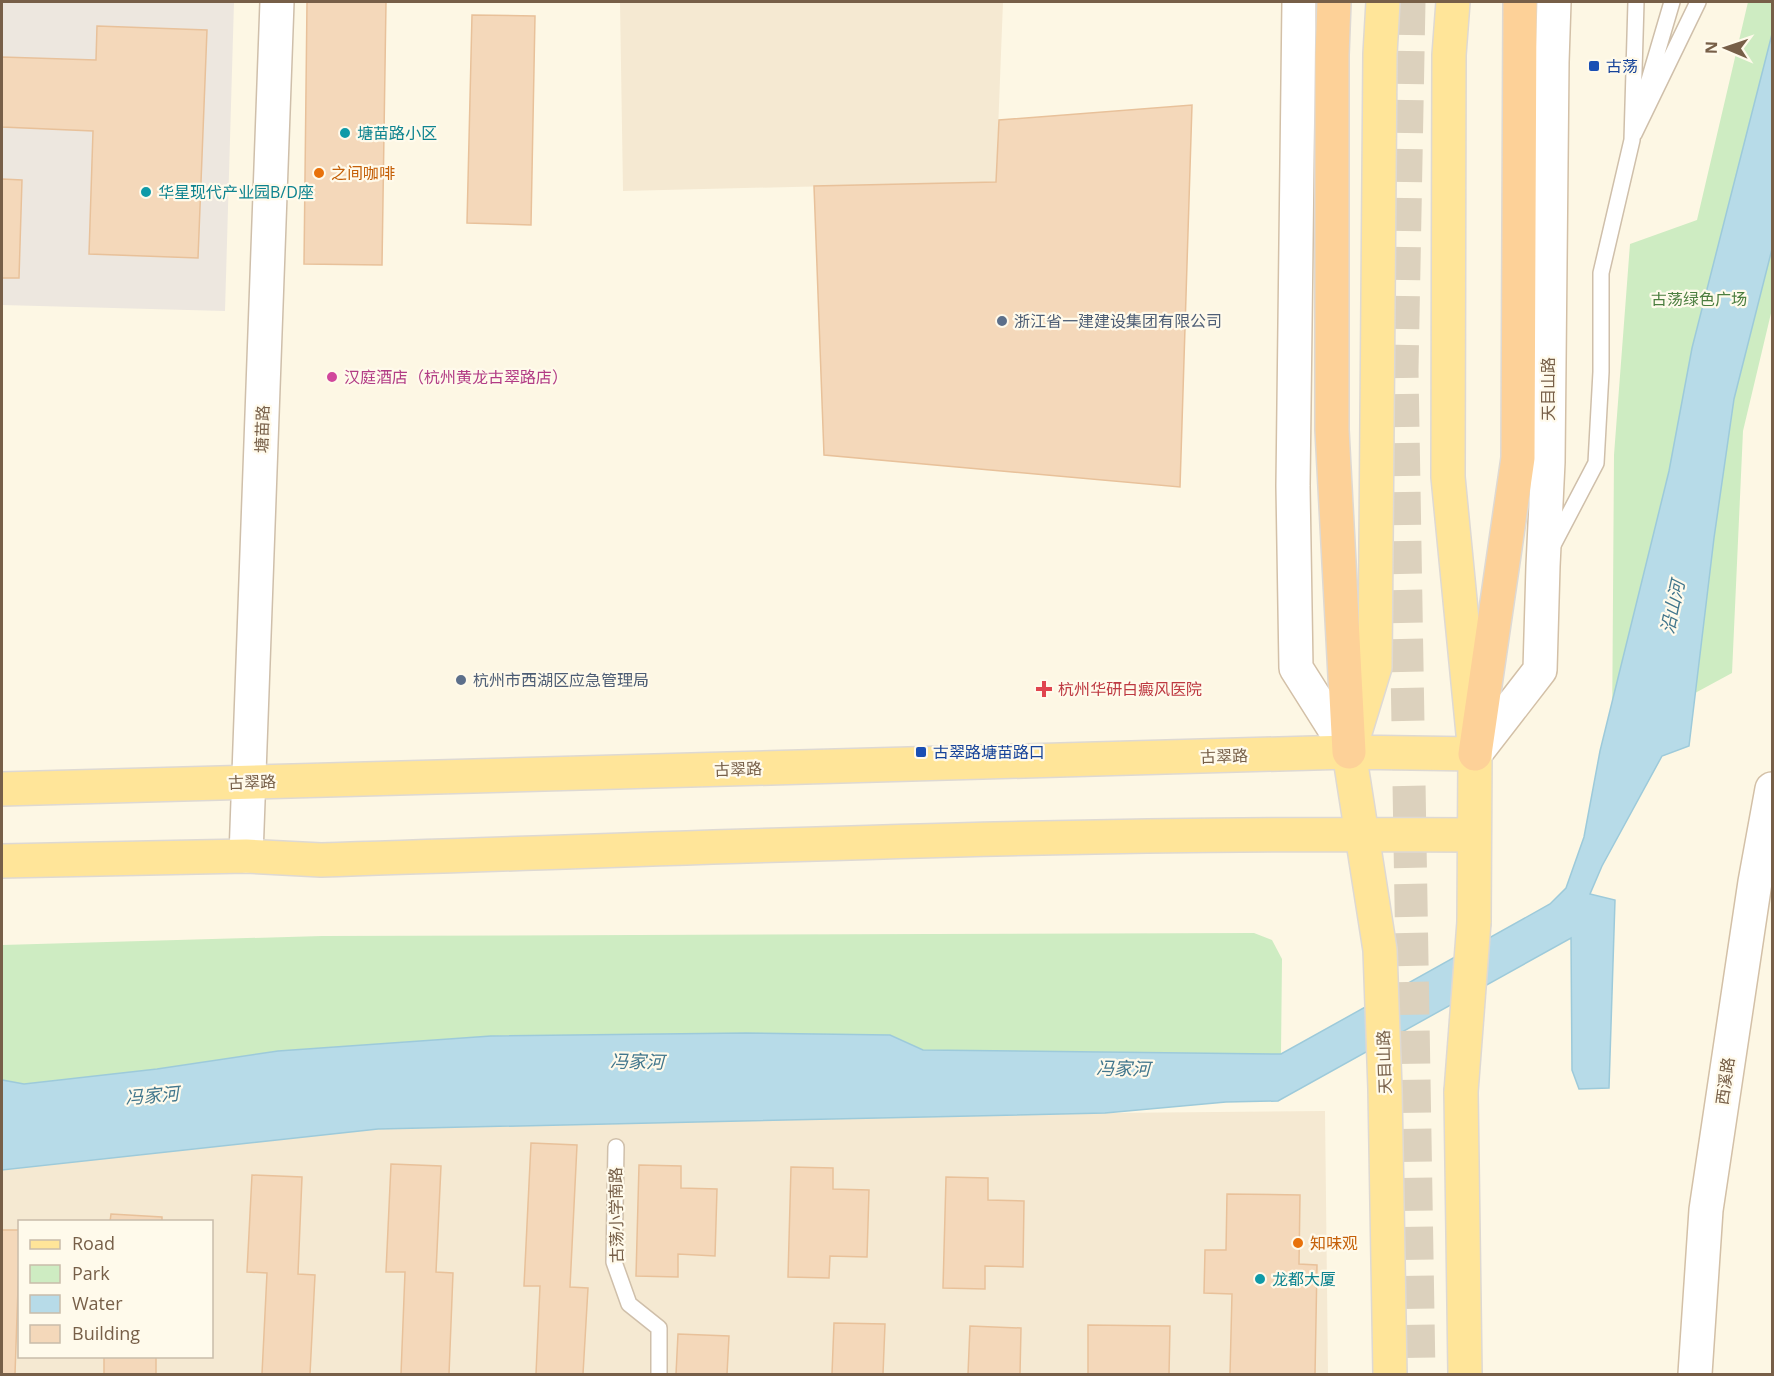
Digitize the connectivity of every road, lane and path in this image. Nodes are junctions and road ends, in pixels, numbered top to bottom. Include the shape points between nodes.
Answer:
1 (277, 2) edge
2 (1299, 2) edge
3 (1335, 2) edge
4 (1383, 2) edge
5 (1453, 2) edge
6 (1520, 2) edge
7 (1554, 2) edge
8 (1636, 2) edge
9 (1672, 2) edge
10 (1698, 2) edge
11 (1632, 140) junction
12 (1543, 566) junction
13 (1349, 753) junction
14 (1475, 754) junction
15 (250, 782) junction
16 (2, 789) edge
17 (1773, 789) edge
18 (1363, 834) junction
19 (1473, 835) junction
20 (246, 856) junction
21 (2, 861) edge
22 (616, 1147) dead end
23 (659, 1374) edge
24 (1390, 1374) edge
25 (1465, 1374) edge
26 (1695, 1374) edge

1 - 15 main road, 塘苗路
2 - 13 main road, 天目山路 via 1293,486 1296,668
3 - 13 highway via 1332,430
4 - 13 main road, 天目山路 via 1376,667
5 - 14 main road via 1449,55 1448,477
6 - 14 highway via 1518,458
7 - 12 main road, 天目山路
8 - 11 lane
9 - 11 lane
10 - 11 lane
11 - 12 lane via 1601,273 1596,463
12 - 14 main road, 天目山路 via 1540,670
13 - 14 main road, 古翠路
13 - 15 main road, 古翠路
13 - 18 main road, 天目山路
14 - 19 main road
15 - 16 main road, 古翠路
15 - 20 main road, 塘苗路
17 - 26 main road, 西溪路 via 1755,882 1706,1210
18 - 19 main road
18 - 20 main road via 1004,839 321,860
18 - 24 main road, 天目山路 via 1380,950
19 - 25 main road, bridge via 1474,922 1461,1092
20 - 21 main road
22 - 23 lane, 古荡小学南路 via 614,1262 629,1304 659,1328

